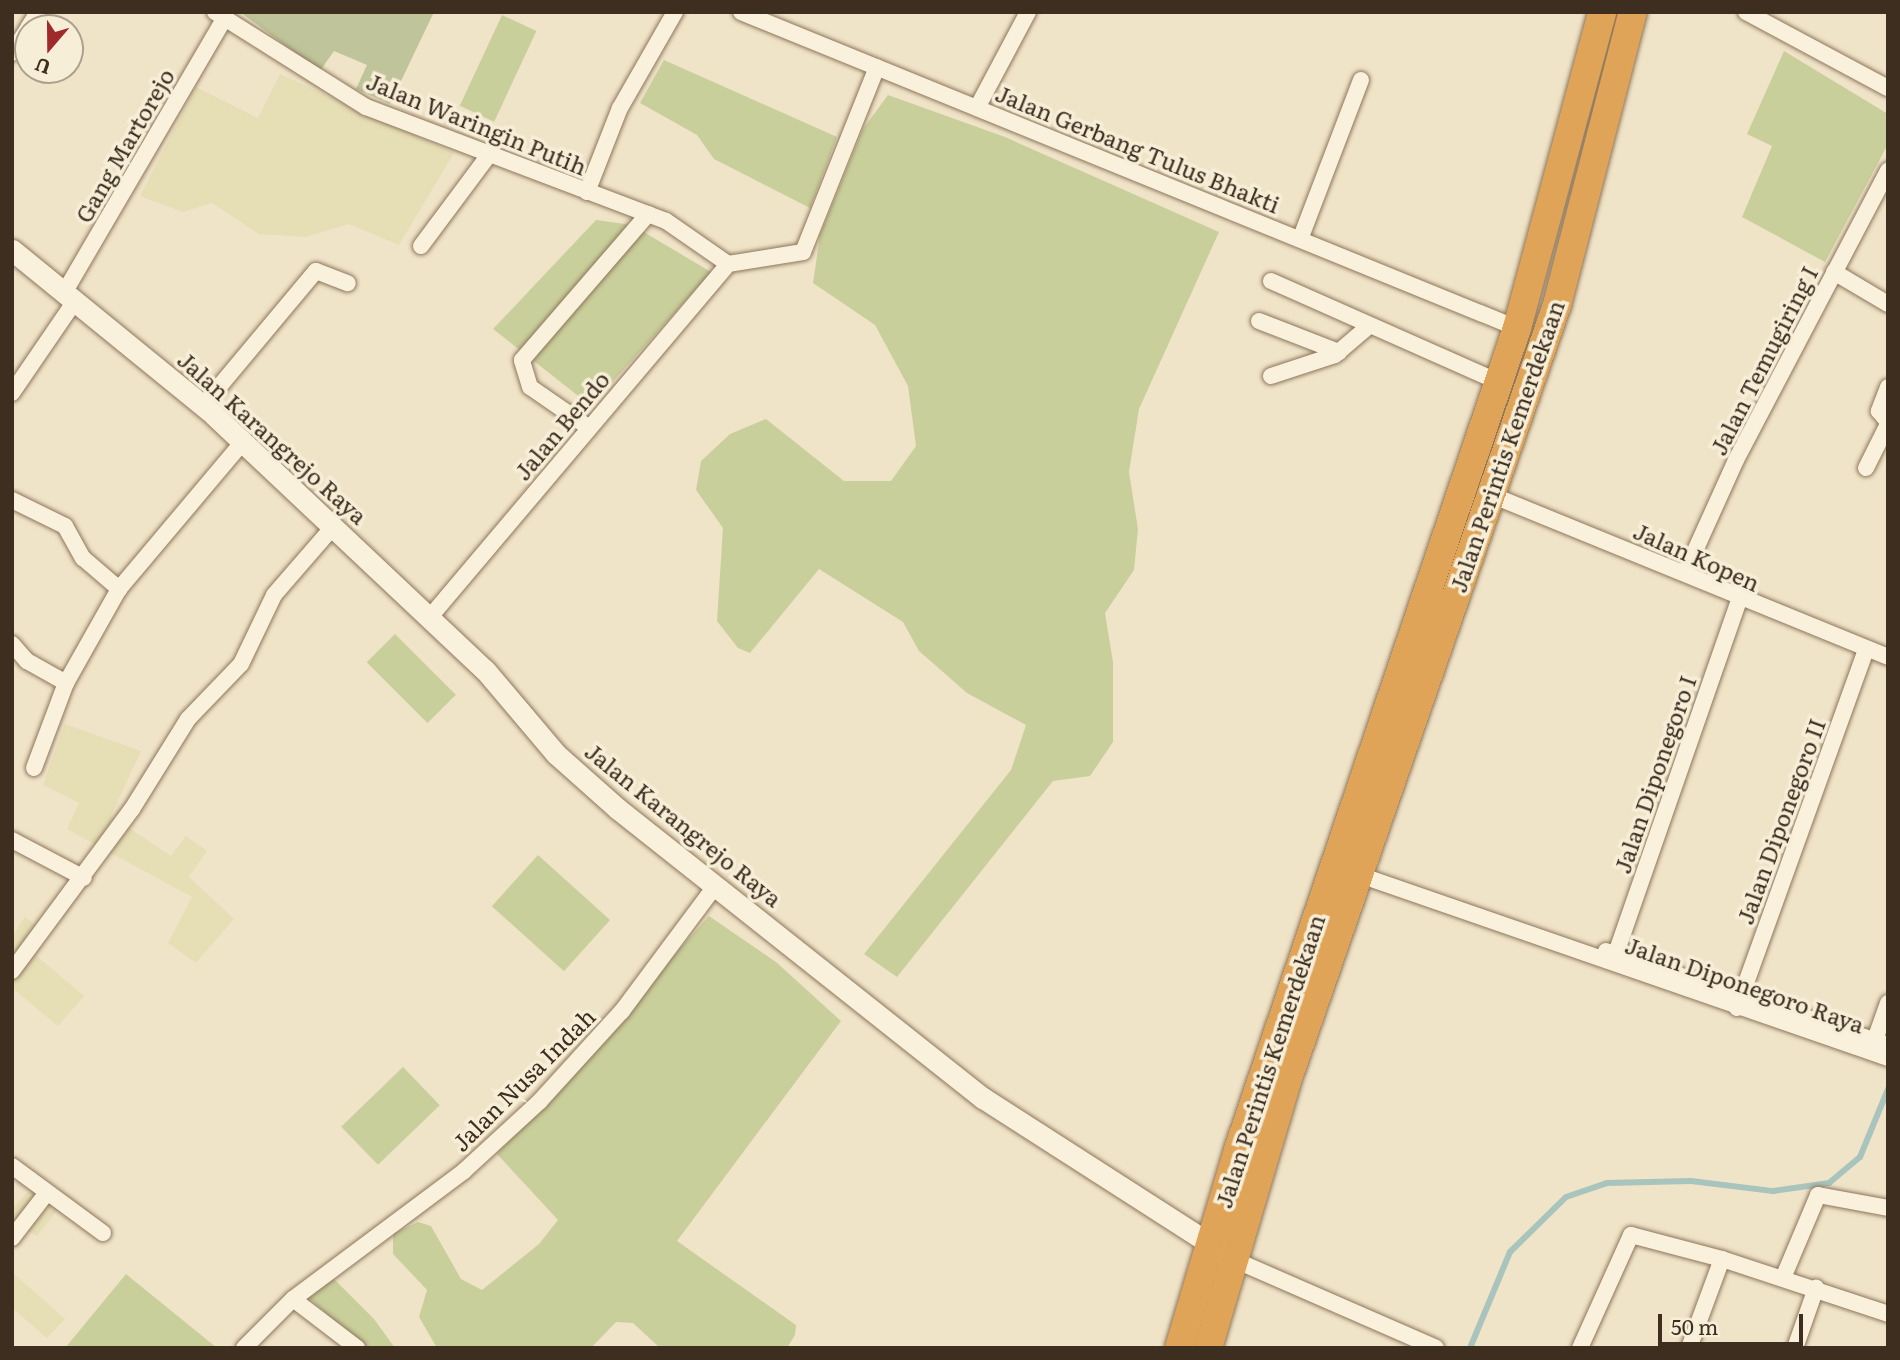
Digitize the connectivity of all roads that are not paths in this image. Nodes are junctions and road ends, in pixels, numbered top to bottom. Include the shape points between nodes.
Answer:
1 (675, 12) edge
2 (741, 12) edge
3 (1028, 12) edge
4 (1602, 12) edge
5 (1633, 12) edge
6 (1746, 12) edge
7 (219, 17) edge
8 (877, 67) junction
9 (1361, 80) dead end
10 (1888, 88) edge
11 (977, 108) junction
12 (488, 156) junction
13 (1888, 171) edge
14 (587, 192) junction
15 (648, 214) junction
16 (1301, 237) junction
17 (421, 246) dead end
18 (12, 250) edge
19 (728, 264) junction
20 (1834, 272) junction
21 (1271, 281) dead end
22 (348, 283) dead end
23 (70, 297) junction
24 (1888, 304) edge
25 (1259, 321) dead end
26 (1369, 326) junction
27 (1517, 328) junction
28 (1339, 352) junction
29 (1271, 376) dead end
30 (1497, 381) junction
31 (1888, 387) edge
32 (12, 393) edge
33 (203, 405) junction
34 (1888, 423) edge
35 (588, 427) junction
36 (243, 442) junction
37 (1866, 468) dead end
38 (1489, 494) junction
39 (12, 499) edge
40 (333, 527) junction
41 (1429, 571) junction
42 (1685, 573) junction
43 (1458, 580) junction
44 (118, 589) junction
45 (1739, 600) junction
46 (430, 617) junction
47 (12, 644) edge
48 (1866, 649) junction
49 (1888, 657) edge
50 (66, 683) junction
51 (34, 768) dead end
52 (12, 840) edge
53 (1331, 867) junction
54 (1360, 874) junction
55 (84, 877) junction
56 (716, 885) junction
57 (1615, 957) junction
58 (12, 971) edge
59 (1739, 1001) junction
60 (1888, 1003) edge
61 (1878, 1046) edge
62 (1888, 1058) edge
63 (12, 1166) edge
64 (46, 1194) junction
65 (1888, 1208) edge
66 (103, 1233) dead end
67 (12, 1238) edge
68 (1218, 1253) junction
69 (1722, 1259) junction
70 (1783, 1278) junction
71 (1816, 1288) junction
72 (293, 1299) junction
73 (1888, 1314) edge
74 (244, 1348) edge
75 (358, 1348) edge
76 (1179, 1348) edge
77 (1208, 1348) edge
78 (1436, 1348) edge
79 (1580, 1348) edge
80 (1689, 1348) edge
81 (1795, 1348) edge

1 - 14 street via 620,108
2 - 8 street, Jalan Gerbang Tulus Bhakti
3 - 11 street
4 - 27 highway, Jalan Perintis Kemerdekaan
5 - 38 highway, Jalan Perintis Kemerdekaan via 1557,304
6 - 10 street
7 - 12 street, Jalan Waringin Putih via 366,107
7 - 23 street, Gang Martorejo
8 - 11 street, Jalan Gerbang Tulus Bhakti
8 - 19 street via 803,252
9 - 16 street
11 - 16 street, Jalan Gerbang Tulus Bhakti
12 - 14 street, Jalan Waringin Putih
12 - 17 street
13 - 20 street, Jalan Temugiring I
14 - 15 street, Jalan Waringin Putih
15 - 19 street, Jalan Waringin Putih
15 - 35 street via 522,360 530,387
16 - 27 street, Jalan Gerbang Tulus Bhakti
18 - 23 main road, Jalan Karangrejo Raya
19 - 35 street, Jalan Bendo
20 - 24 street
20 - 42 street, Jalan Temugiring I
21 - 26 street
22 - 33 street via 316,271
23 - 32 street, Gang Martorejo
23 - 33 main road, Jalan Karangrejo Raya
25 - 28 street
26 - 28 street
26 - 30 street
27 - 30 highway, Jalan Perintis Kemerdekaan
28 - 29 street
30 - 41 highway, Jalan Perintis Kemerdekaan
31 - 34 street via 1879,411
33 - 36 main road, Jalan Karangrejo Raya
34 - 37 street
35 - 46 street, Jalan Bendo
36 - 40 main road, Jalan Karangrejo Raya
36 - 44 street
38 - 42 street, Jalan Kopen
38 - 43 highway, Jalan Perintis Kemerdekaan
39 - 44 street via 65,526 83,558
40 - 46 main road, Jalan Karangrejo Raya
40 - 55 street via 274,595 241,664 188,719
41 - 43 highway
41 - 53 highway, Jalan Perintis Kemerdekaan
42 - 45 street, Jalan Kopen
43 - 54 highway, Jalan Perintis Kemerdekaan
44 - 50 street
45 - 48 street, Jalan Kopen
45 - 57 street, Jalan Diponegoro I
46 - 56 main road, Jalan Karangrejo Raya via 485,670 556,754
47 - 50 street via 27,661
48 - 49 street, Jalan Kopen
48 - 59 street, Jalan Diponegoro II
50 - 51 street
52 - 55 street
53 - 54 street
53 - 68 highway, Jalan Perintis Kemerdekaan
54 - 57 street, Jalan Diponegoro Raya
54 - 68 highway, Jalan Perintis Kemerdekaan via 1286,1084
55 - 58 street
56 - 68 main road, Jalan Karangrejo Raya via 983,1098
56 - 72 street, Jalan Nusa Indah via 622,1012 540,1101 464,1171
57 - 59 street, Jalan Diponegoro Raya
59 - 61 street, Jalan Diponegoro Raya
60 - 61 street
61 - 62 street, Jalan Diponegoro Raya
63 - 64 street
64 - 66 street
64 - 67 street
65 - 70 street via 1818,1195
68 - 76 highway
68 - 77 highway
68 - 78 street
69 - 70 street
69 - 79 street via 1631,1235
69 - 80 street
70 - 71 street
71 - 73 street
71 - 81 street
72 - 74 street, Jalan Nusa Indah
72 - 75 street

